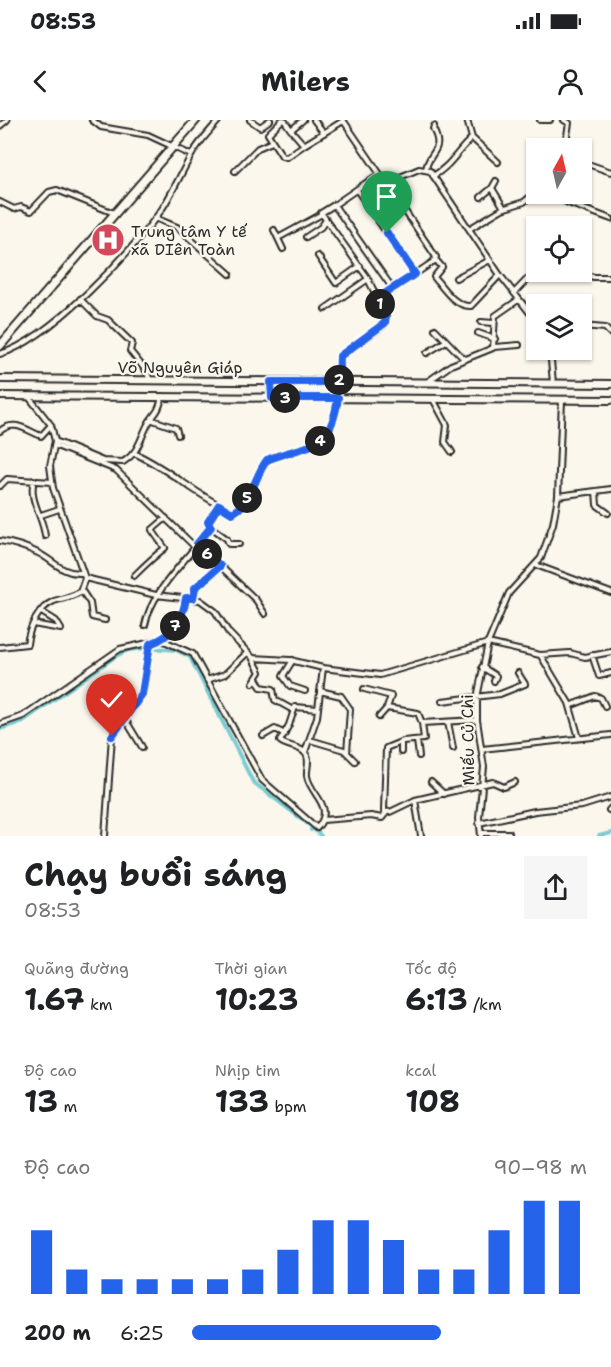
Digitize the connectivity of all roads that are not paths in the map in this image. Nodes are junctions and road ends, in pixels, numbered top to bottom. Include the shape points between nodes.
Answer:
1 (7, 120) edge
2 (92, 120) edge
3 (196, 120) edge
4 (219, 120) edge
5 (250, 120) edge
6 (270, 120) edge
7 (283, 120) edge
8 (303, 120) edge
9 (314, 120) edge
10 (343, 120) edge
11 (467, 120) edge
12 (540, 120) edge
13 (550, 120) edge
14 (564, 120) edge
15 (0, 126) edge
16 (434, 126) dead end
17 (291, 130) junction
18 (324, 133) junction
19 (472, 138) junction
20 (567, 138) edge
21 (272, 142) junction
22 (174, 146) junction
23 (304, 146) junction
24 (191, 155) junction
25 (498, 162) dead end
26 (592, 165) edge
27 (426, 169) junction
28 (235, 171) dead end
29 (611, 172) edge
30 (379, 174) junction
31 (433, 176) junction
32 (496, 181) dead end
33 (386, 183) junction
34 (492, 188) junction
35 (357, 190) junction
36 (481, 197) dead end
37 (526, 200) edge
38 (0, 202) edge
39 (571, 204) edge
40 (334, 205) junction
41 (504, 208) junction
42 (115, 213) junction
43 (320, 214) junction
44 (155, 218) junction
45 (611, 219) edge
46 (327, 220) junction
47 (469, 228) junction
48 (274, 230) dead end
49 (306, 237) dead end
50 (278, 238) junction
51 (283, 249) dead end
52 (318, 256) dead end
53 (435, 259) junction
54 (490, 260) junction
55 (360, 266) junction
56 (230, 274) dead end
57 (415, 274) junction
58 (500, 275) junction
59 (592, 277) edge
60 (611, 277) edge
61 (456, 278) dead end
62 (368, 279) junction
63 (526, 280) edge
64 (393, 288) junction
65 (514, 293) junction
66 (378, 298) junction
67 (80, 299) junction
68 (518, 300) junction
69 (325, 309) dead end
70 (526, 309) edge
71 (481, 322) dead end
72 (494, 323) junction
73 (592, 327) edge
74 (435, 329) dead end
75 (478, 333) dead end
76 (611, 334) edge
77 (495, 339) junction
78 (446, 341) junction
79 (519, 345) dead end
80 (0, 346) edge
81 (494, 347) junction
82 (427, 353) dead end
83 (0, 354) edge
84 (464, 359) junction
85 (551, 360) edge
86 (2, 378) edge
87 (150, 381) junction
88 (271, 382) junction
89 (339, 382) junction
90 (423, 384) junction
91 (472, 384) junction
92 (553, 384) junction
93 (611, 384) edge
94 (0, 396) edge
95 (27, 396) junction
96 (162, 396) junction
97 (272, 398) junction
98 (338, 398) junction
99 (433, 399) junction
100 (472, 399) junction
101 (562, 400) junction
102 (611, 400) edge
103 (153, 420) junction
104 (51, 425) junction
105 (0, 431) edge
106 (178, 435) dead end
107 (54, 443) junction
108 (452, 452) dead end
109 (134, 453) junction
110 (34, 480) junction
111 (52, 482) junction
112 (0, 486) edge
113 (611, 489) edge
114 (596, 491) junction
115 (558, 496) junction
116 (219, 505) junction
117 (59, 509) junction
118 (608, 513) dead end
119 (41, 515) junction
120 (166, 518) junction
121 (211, 527) junction
122 (45, 536) dead end
123 (0, 541) edge
124 (239, 543) dead end
125 (196, 546) junction
126 (536, 565) junction
127 (220, 566) junction
128 (81, 573) junction
129 (134, 576) dead end
130 (85, 578) junction
131 (82, 591) junction
132 (611, 593) edge
133 (156, 595) junction
134 (186, 598) junction
135 (193, 598) junction
136 (40, 611) junction
137 (265, 614) dead end
138 (105, 620) dead end
139 (33, 624) junction
140 (145, 625) dead end
141 (161, 640) junction
142 (488, 643) junction
143 (150, 644) junction
144 (0, 647) edge
145 (611, 652) edge
146 (247, 653) junction
147 (592, 655) junction
148 (540, 656) junction
149 (252, 658) junction
150 (293, 660) junction
151 (482, 667) junction
152 (323, 668) junction
153 (518, 673) dead end
154 (611, 673) edge
155 (207, 680) junction
156 (494, 681) dead end
157 (364, 689) dead end
158 (305, 691) dead end
159 (320, 691) junction
160 (477, 698) junction
161 (442, 701) dead end
162 (570, 706) junction
163 (605, 706) dead end
164 (387, 708) junction
165 (318, 709) junction
166 (293, 710) junction
167 (379, 717) dead end
168 (125, 719) junction
169 (477, 720) junction
170 (448, 722) junction
171 (422, 723) junction
172 (0, 724) edge
173 (285, 734) junction
174 (263, 735) dead end
175 (611, 735) edge
176 (579, 738) junction
177 (310, 740) junction
178 (417, 741) junction
179 (401, 742) junction
180 (142, 747) dead end
181 (453, 748) dead end
182 (482, 749) junction
183 (401, 752) dead end
184 (305, 753) junction
185 (347, 753) junction
186 (419, 756) dead end
187 (355, 761) dead end
188 (431, 782) dead end
189 (515, 782) dead end
190 (483, 785) junction
191 (444, 794) junction
192 (611, 797) edge
193 (415, 800) junction
194 (387, 812) junction
195 (322, 820) junction
196 (479, 823) junction
197 (481, 834) edge
198 (509, 834) dead end
199 (105, 836) edge
200 (421, 836) edge

1 - 15 street
2 - 22 street via 96,125 148,135
3 - 22 highway
4 - 24 street
5 - 6 street via 260,127
7 - 17 street
7 - 21 street via 268,134
8 - 17 street
9 - 18 street
10 - 18 street
10 - 30 street
11 - 19 street
12 - 13 street
14 - 20 street via 569,123
16 - 27 street via 438,140
17 - 23 street
18 - 23 street
19 - 25 street
19 - 31 street
21 - 23 street via 284,158
21 - 28 street via 258,148
22 - 24 street
22 - 42 highway
24 - 44 street
26 - 29 street
27 - 31 street
27 - 33 street
30 - 33 street
30 - 35 street
31 - 47 street
32 - 34 street
33 - 53 street
34 - 36 street
34 - 41 street
35 - 40 street
35 - 57 street
37 - 41 street
38 - 42 street via 31,212 49,192 57,190
39 - 45 street
40 - 43 street
40 - 64 street
41 - 47 street
42 - 80 highway
43 - 46 street
43 - 50 street
44 - 56 street via 177,227
44 - 67 street
46 - 49 street
46 - 55 street
47 - 54 street
48 - 50 street
50 - 51 street
52 - 55 street via 336,283
53 - 57 street
53 - 58 street via 442,267 434,276 451,298 466,306 471,306
54 - 58 street
54 - 61 street
55 - 62 street
57 - 64 street
58 - 65 street
59 - 60 street
62 - 66 street
62 - 69 street
63 - 65 street
64 - 66 street
65 - 68 street
66 - 89 street via 385,323 340,356
67 - 83 street via 37,334
67 - 87 street via 132,343 130,351
68 - 70 street
68 - 72 street via 499,312
71 - 72 street
72 - 77 street
73 - 76 street via 605,328
74 - 78 street
75 - 77 street
77 - 81 street
78 - 82 street
78 - 84 street
79 - 81 street
81 - 84 street
84 - 90 street
85 - 92 street
86 - 87 main road, Võ Nguyên Giáp
87 - 88 main road, Võ Nguyên Giáp
88 - 89 main road, Võ Nguyên Giáp
88 - 97 main road
89 - 90 main road, Võ Nguyên Giáp
90 - 91 main road, Võ Nguyên Giáp
91 - 92 main road, Võ Nguyên Giáp
91 - 100 main road
92 - 93 main road, Võ Nguyên Giáp
94 - 95 main road, Võ Nguyên Giáp
95 - 96 main road, Võ Nguyên Giáp
95 - 104 street
96 - 97 main road, Võ Nguyên Giáp
96 - 103 street
97 - 98 main road, Võ Nguyên Giáp
98 - 99 main road, Võ Nguyên Giáp
98 - 116 street via 335,416 319,442 267,460 246,500 234,513
99 - 100 main road, Võ Nguyên Giáp
99 - 108 street via 447,425 445,442
100 - 101 main road, Võ Nguyên Giáp
101 - 102 main road, Võ Nguyên Giáp
101 - 115 street
103 - 106 street via 176,428
103 - 109 street
104 - 105 street via 42,436 14,425
104 - 107 street
107 - 109 street via 116,464
107 - 111 street
107 - 120 street via 114,468
109 - 116 street via 160,465 190,489
110 - 111 street
110 - 112 street via 7,479
110 - 119 street via 33,494
111 - 117 street
113 - 114 street
114 - 115 street
114 - 118 street via 597,505
115 - 126 street via 553,524
116 - 121 street via 208,522
117 - 119 street
117 - 128 street
119 - 122 street
120 - 125 street
120 - 129 street via 152,530 165,548
121 - 124 street via 229,544
121 - 125 street
123 - 128 street via 39,553 67,571
125 - 127 street
125 - 133 street
126 - 132 street
126 - 142 street, Miếu Củ Chi via 511,589
127 - 135 street via 195,588
127 - 137 street via 256,600
128 - 130 street
130 - 131 street
130 - 133 street
131 - 136 street
131 - 138 street via 90,603 92,617
133 - 134 street
133 - 140 street
134 - 135 street
134 - 141 street via 180,621
135 - 146 street via 215,611
136 - 139 street
136 - 139 street via 61,629
139 - 144 street via 27,644
141 - 143 street
141 - 155 street via 192,653
142 - 148 street
142 - 151 street, Miếu Củ Chi
142 - 152 street via 382,675
143 - 168 street via 142,694
143 - 172 street via 116,651 23,716
145 - 147 street
146 - 149 street
146 - 155 street via 225,674
147 - 148 street
147 - 154 street via 599,676
148 - 162 street
149 - 150 street
149 - 166 street via 260,672 255,682 274,689 275,700
150 - 152 street
150 - 158 street via 284,675 290,686
151 - 156 street via 496,676
151 - 160 street, Miếu Củ Chi
152 - 159 street
153 - 160 street via 525,680 523,685
155 - 195 street via 262,780 317,828
157 - 164 street via 391,696
159 - 165 street
159 - 185 street via 341,696 350,709
160 - 161 street
160 - 169 street, Miếu Củ Chi
162 - 163 street via 598,696
162 - 176 street
164 - 167 street
164 - 171 street via 416,712
165 - 166 street via 299,705
165 - 177 street
166 - 173 street
168 - 180 street
168 - 199 street via 112,736
169 - 170 street
169 - 182 street, Miếu Củ Chi
170 - 171 street
170 - 181 street
171 - 178 street via 424,738
173 - 174 street via 275,729
173 - 184 street via 281,743
175 - 176 street
176 - 182 street
177 - 184 street
177 - 185 street
178 - 179 street
178 - 186 street
179 - 183 street
179 - 194 street via 385,749 383,808
182 - 190 street, Miếu Củ Chi
184 - 195 street via 308,777 322,803
185 - 187 street
188 - 191 street
189 - 190 street via 504,787 496,782
190 - 191 street
190 - 196 street, Miếu Củ Chi
191 - 193 street
192 - 196 street via 582,806
193 - 194 street
193 - 200 street
194 - 195 street via 382,818
196 - 197 street, Miếu Củ Chi
197 - 198 street

